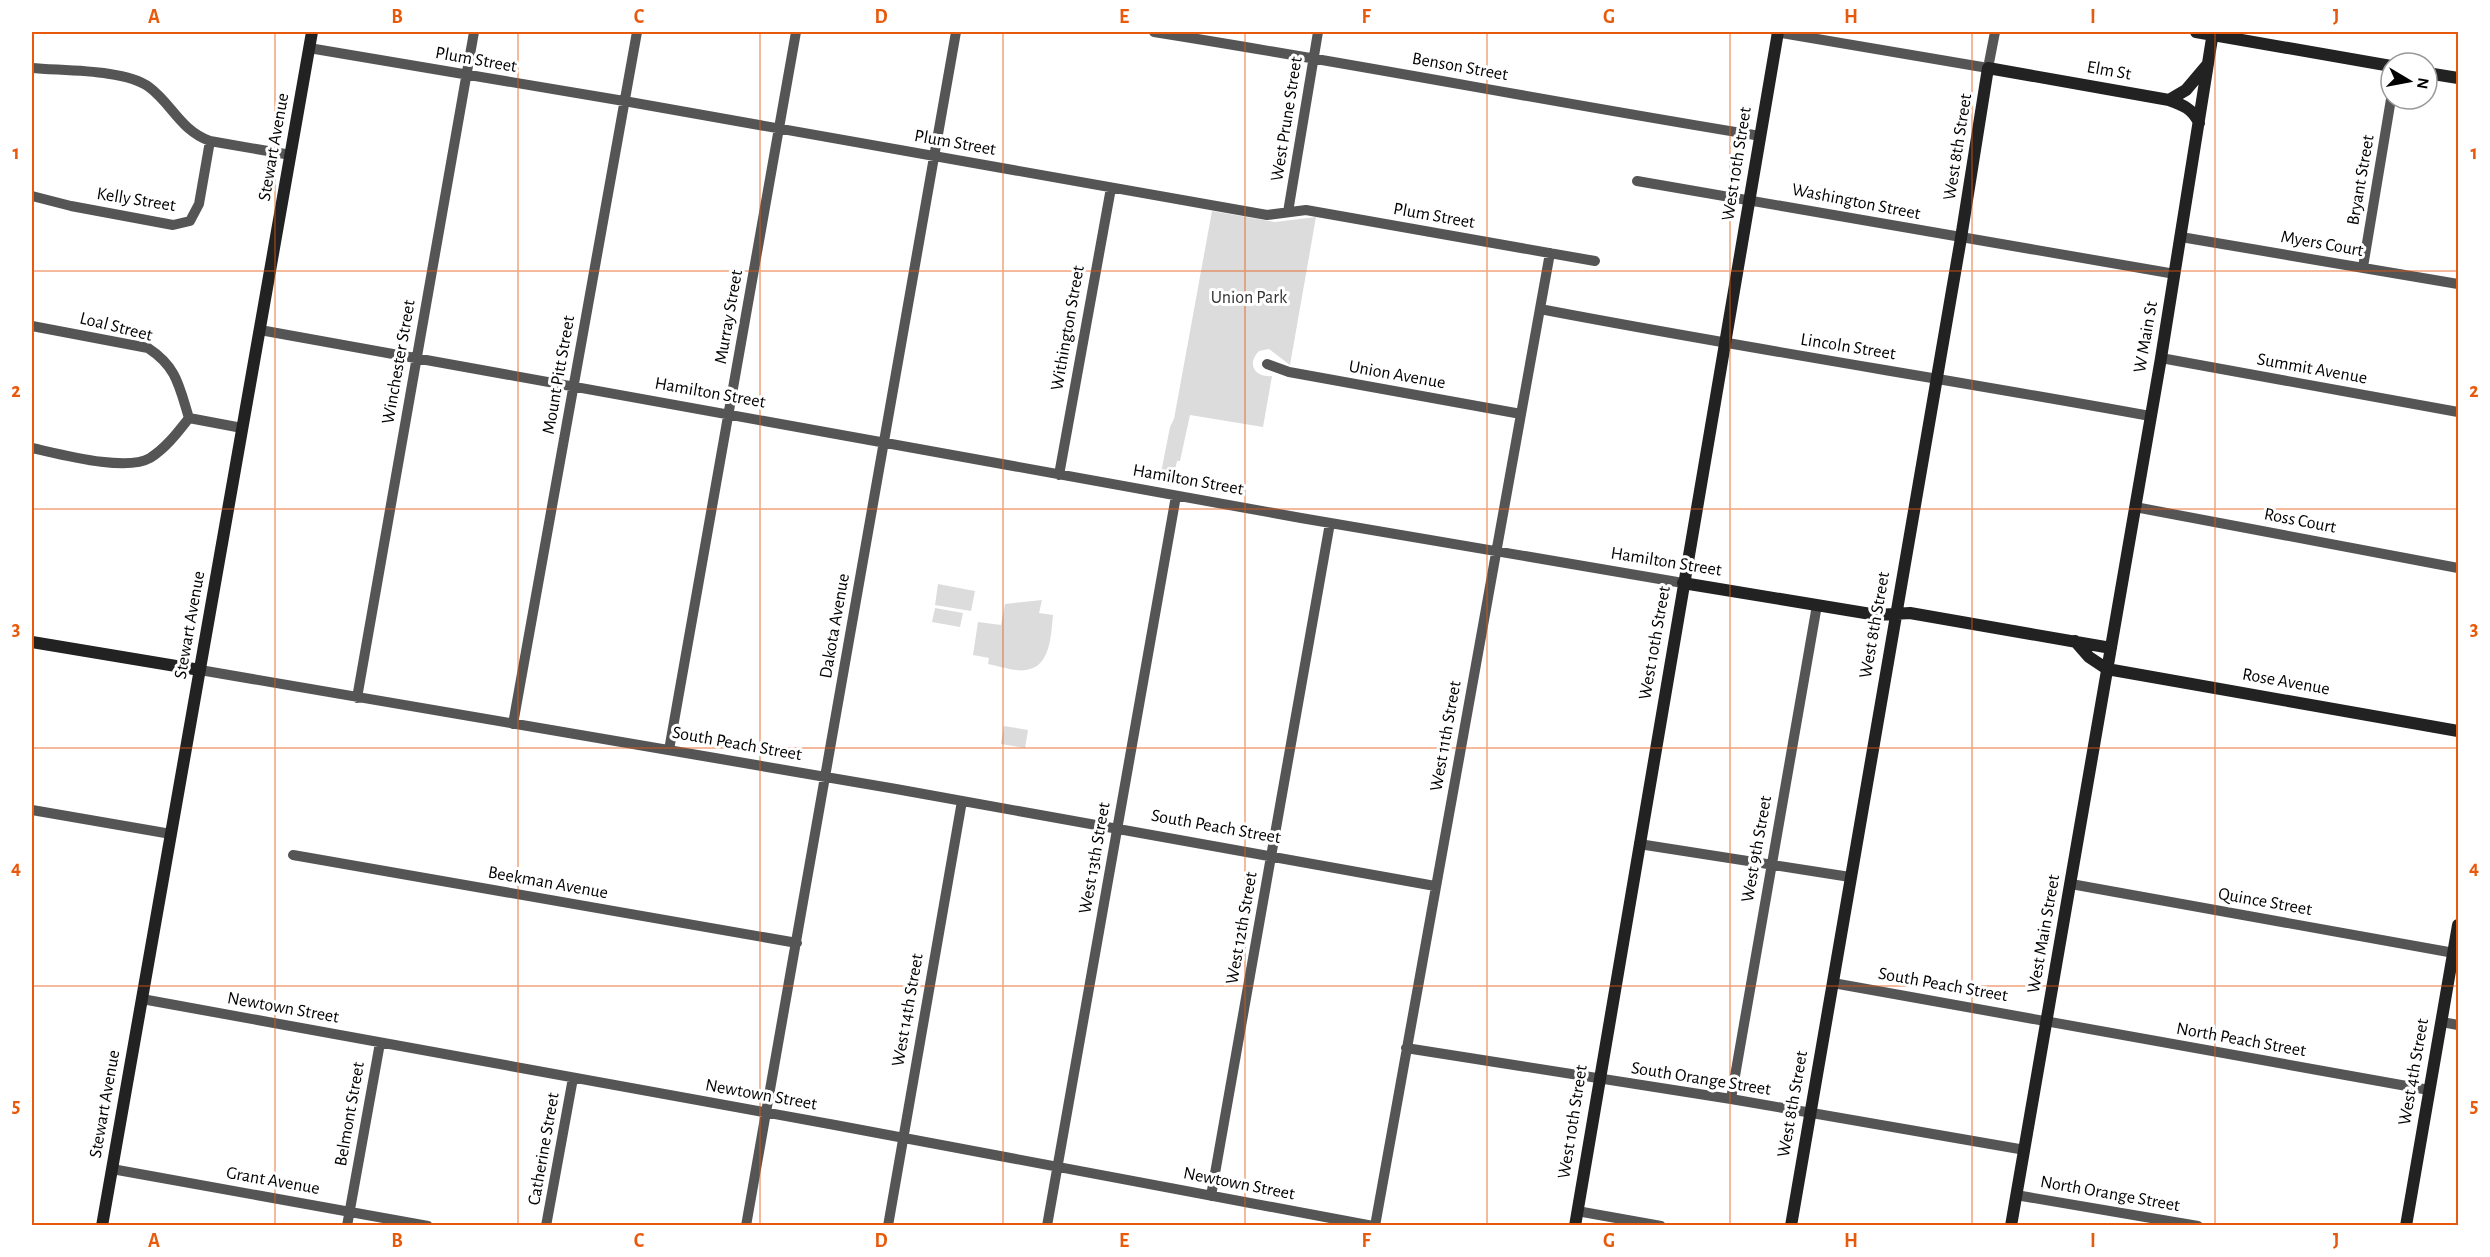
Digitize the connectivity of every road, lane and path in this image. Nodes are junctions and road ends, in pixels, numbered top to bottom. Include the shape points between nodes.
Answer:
1 (312, 32) edge
2 (474, 32) edge
3 (637, 32) edge
4 (796, 32) edge
5 (957, 32) edge
6 (1154, 32) edge
7 (1318, 32) edge
8 (1777, 32) edge
9 (1995, 32) edge
10 (2196, 32) edge
11 (2213, 33) edge
12 (309, 48) junction
13 (1314, 57) junction
14 (2208, 64) junction
15 (2379, 64) edge
16 (32, 68) edge
17 (1989, 68) junction
18 (466, 75) junction
19 (2439, 75) edge
20 (2458, 78) edge
21 (2169, 100) junction
22 (624, 101) junction
23 (2389, 111) edge
24 (2199, 123) junction
25 (780, 129) junction
26 (1760, 136) junction
27 (210, 141) junction
28 (291, 155) junction
29 (934, 156) junction
30 (1637, 181) dead end
31 (1111, 188) junction
32 (32, 196) edge
33 (1750, 199) junction
34 (1288, 212) junction
35 (2181, 237) junction
36 (1961, 238) junction
37 (1550, 253) junction
38 (1595, 261) dead end
39 (2363, 267) junction
40 (2175, 274) junction
41 (2458, 284) edge
42 (1540, 309) junction
43 (32, 326) edge
44 (260, 330) junction
45 (1725, 344) junction
46 (2161, 358) junction
47 (416, 360) junction
48 (1267, 364) dead end
49 (1937, 378) junction
50 (574, 387) junction
51 (2458, 412) edge
52 (728, 414) junction
53 (1521, 414) junction
54 (2150, 416) junction
55 (189, 418) junction
56 (242, 428) junction
57 (884, 444) junction
58 (32, 448) edge
59 (1059, 475) junction
60 (1176, 496) junction
61 (2135, 507) junction
62 (1330, 523) junction
63 (1497, 552) junction
64 (2458, 568) edge
65 (1683, 583) junction
66 (1818, 605) junction
67 (1895, 614) junction
68 (2074, 641) junction
69 (32, 642) edge
70 (2111, 648) junction
71 (2108, 669) junction
72 (200, 670) junction
73 (357, 698) junction
74 (513, 724) junction
75 (2458, 731) edge
76 (669, 750) junction
77 (825, 777) junction
78 (962, 801) junction
79 (32, 810) edge
80 (1117, 828) junction
81 (171, 834) junction
82 (1639, 844) junction
83 (293, 855) dead end
84 (1271, 855) junction
85 (1771, 864) junction
86 (1850, 878) junction
87 (2071, 884) junction
88 (1435, 886) junction
89 (2458, 925) edge
90 (797, 943) junction
91 (2454, 952) junction
92 (1833, 983) junction
93 (142, 999) junction
94 (2046, 1022) junction
95 (2442, 1022) junction
96 (2458, 1025) edge
97 (380, 1043) junction
98 (1407, 1048) junction
99 (573, 1078) junction
100 (1598, 1079) junction
101 (2429, 1090) junction
102 (1731, 1099) junction
103 (767, 1112) junction
104 (1810, 1113) junction
105 (903, 1137) junction
106 (2025, 1150) junction
107 (1058, 1167) junction
108 (112, 1168) junction
109 (2016, 1195) junction
110 (1211, 1196) junction
111 (1577, 1211) junction
112 (350, 1212) junction
113 (102, 1226) edge
114 (347, 1226) edge
115 (428, 1226) edge
116 (546, 1226) edge
117 (746, 1226) edge
118 (888, 1226) edge
119 (1047, 1226) edge
120 (1374, 1226) edge
121 (1575, 1226) edge
122 (1661, 1226) edge
123 (1791, 1226) edge
124 (2011, 1226) edge
125 (2198, 1226) edge
126 (2406, 1226) edge

1 - 12 main road, Stewart Avenue
2 - 18 street, Winchester Street
3 - 22 street, Mount Pitt Street
4 - 25 street, Murray Street
5 - 29 street, Dakota Avenue
6 - 13 street, Benson Street
7 - 13 street, West Prune Street
8 - 17 street
8 - 26 main road, West 10th Street
9 - 17 street, West 8th Street
10 - 11 main road
11 - 14 main road, W Main St
11 - 15 main road
12 - 18 street, Plum Street
12 - 28 main road, Stewart Avenue
13 - 26 street, Benson Street
13 - 34 street, West Prune Street
14 - 21 main road via 2186,90
14 - 24 main road, W Main St
16 - 27 street via 133,78 148,86 186,128
17 - 21 main road, Elm St
17 - 36 main road, West 8th Street
18 - 22 street, Plum Street
18 - 47 street, Winchester Street
19 - 20 main road
21 - 24 main road, Elm St via 2188,108
22 - 25 street, Plum Street
22 - 50 street, Mount Pitt Street
23 - 39 street, Bryant Street
24 - 35 main road, W Main St
25 - 29 street, Plum Street
25 - 52 street, Murray Street
26 - 33 main road, West 10th Street
27 - 28 street
27 - 32 street, Kelly Street via 199,204 190,221 183,224
28 - 44 main road, Stewart Avenue
29 - 31 street, Plum Street
29 - 57 street, Dakota Avenue
30 - 33 street, Washington Street
31 - 34 street, Plum Street via 1267,215
31 - 59 street, Withington Street
33 - 36 street, Washington Street
33 - 45 main road, West 10th Street
34 - 37 street, Plum Street via 1306,210
35 - 39 street, Myers Court
35 - 40 main road, W Main St
36 - 40 street, Washington Street
36 - 49 main road, West 8th Street
37 - 38 street, Plum Street
37 - 42 street, West 11th Street
39 - 41 street, Myers Court
40 - 46 main road, W Main St
42 - 45 street, Lincoln Street
42 - 53 street, West 11th Street
43 - 55 street, Loal Street via 148,348 172,370
44 - 47 street, Hamilton Street
44 - 56 main road, Stewart Avenue
45 - 49 street, Lincoln Street
45 - 65 main road, West 10th Street
46 - 51 street, Summit Avenue
46 - 54 main road, W Main St
47 - 50 street, Hamilton Street
47 - 73 street, Winchester Street
48 - 53 street, Union Avenue via 1288,372
49 - 54 street, Lincoln Street
49 - 67 main road, West 8th Street
50 - 52 street, Hamilton Street
50 - 74 street, Mount Pitt Street
52 - 57 street, Hamilton Street
52 - 76 street, Murray Street
53 - 63 street, West 11th Street
54 - 61 main road, W Main St
55 - 56 street
55 - 58 street via 160,450 133,464
56 - 72 main road, Stewart Avenue
57 - 59 street, Hamilton Street
57 - 77 street, Dakota Avenue
59 - 60 street, Hamilton Street
60 - 62 street, Hamilton Street
60 - 80 street, West 13th Street
61 - 64 street, Ross Court
61 - 70 main road, W Main St
62 - 63 street, Hamilton Street
62 - 84 street, West 12th Street
63 - 65 street, Hamilton Street
63 - 88 street, West 11th Street
65 - 66 main road, Hamilton Street
65 - 82 main road, West 10th Street
66 - 67 main road, Hamilton Street via 1877,615
66 - 85 street, West 9th Street
67 - 68 main road, Hamilton Street
67 - 86 main road, West 8th Street
68 - 70 main road, Hamilton Street
68 - 71 main road
69 - 72 main road, South Peach Street
70 - 71 main road, West Main Street
71 - 75 main road, Rose Avenue
71 - 87 main road, West Main Street
72 - 73 street, South Peach Street
72 - 81 main road, Stewart Avenue
73 - 74 street, South Peach Street
74 - 76 street, South Peach Street
76 - 77 street, South Peach Street
77 - 78 street, South Peach Street
77 - 90 street, Dakota Avenue
78 - 80 street, South Peach Street
78 - 105 street, West 14th Street
79 - 81 street
80 - 84 street, South Peach Street
80 - 107 street, West 13th Street
81 - 93 main road, Stewart Avenue
82 - 85 street
82 - 100 main road, West 10th Street
83 - 90 street, Beekman Avenue
84 - 88 street, South Peach Street
84 - 110 street, West 12th Street
85 - 86 street
85 - 102 street, West 9th Street
86 - 92 main road, West 8th Street
87 - 91 street, Quince Street
87 - 94 main road, West Main Street
88 - 98 street, West 11th Street
89 - 91 main road, West 4th Street
90 - 103 street, Dakota Avenue
91 - 95 main road, West 4th Street
92 - 94 street, South Peach Street
92 - 104 main road, West 8th Street
93 - 97 street, Newtown Street
93 - 108 main road, Stewart Avenue
94 - 101 street, North Peach Street
94 - 106 main road, West Main Street
95 - 96 street
95 - 101 main road, West 4th Street
97 - 99 street, Newtown Street
97 - 112 street, Belmont Street
98 - 100 street, South Orange Street
98 - 120 street, West 11th Street
99 - 103 street, Newtown Street
99 - 116 street, Catherine Street
100 - 102 street, South Orange Street
100 - 111 main road, West 10th Street
101 - 126 main road, West 4th Street
102 - 104 street, South Orange Street
103 - 105 street, Newtown Street
103 - 117 street, Dakota Avenue
104 - 106 street, South Orange Street
104 - 123 main road, West 8th Street
105 - 107 street, Newtown Street
105 - 118 street, West 14th Street
106 - 109 main road, West Main Street
107 - 110 street, Newtown Street
107 - 119 street, West 13th Street
108 - 112 street, Grant Avenue
108 - 113 main road, Stewart Avenue
109 - 124 main road, West Main Street
109 - 125 street, North Orange Street
110 - 120 street, Newtown Street
111 - 121 main road, West 10th Street
111 - 122 street
112 - 114 street, Belmont Street
112 - 115 street, Grant Avenue

